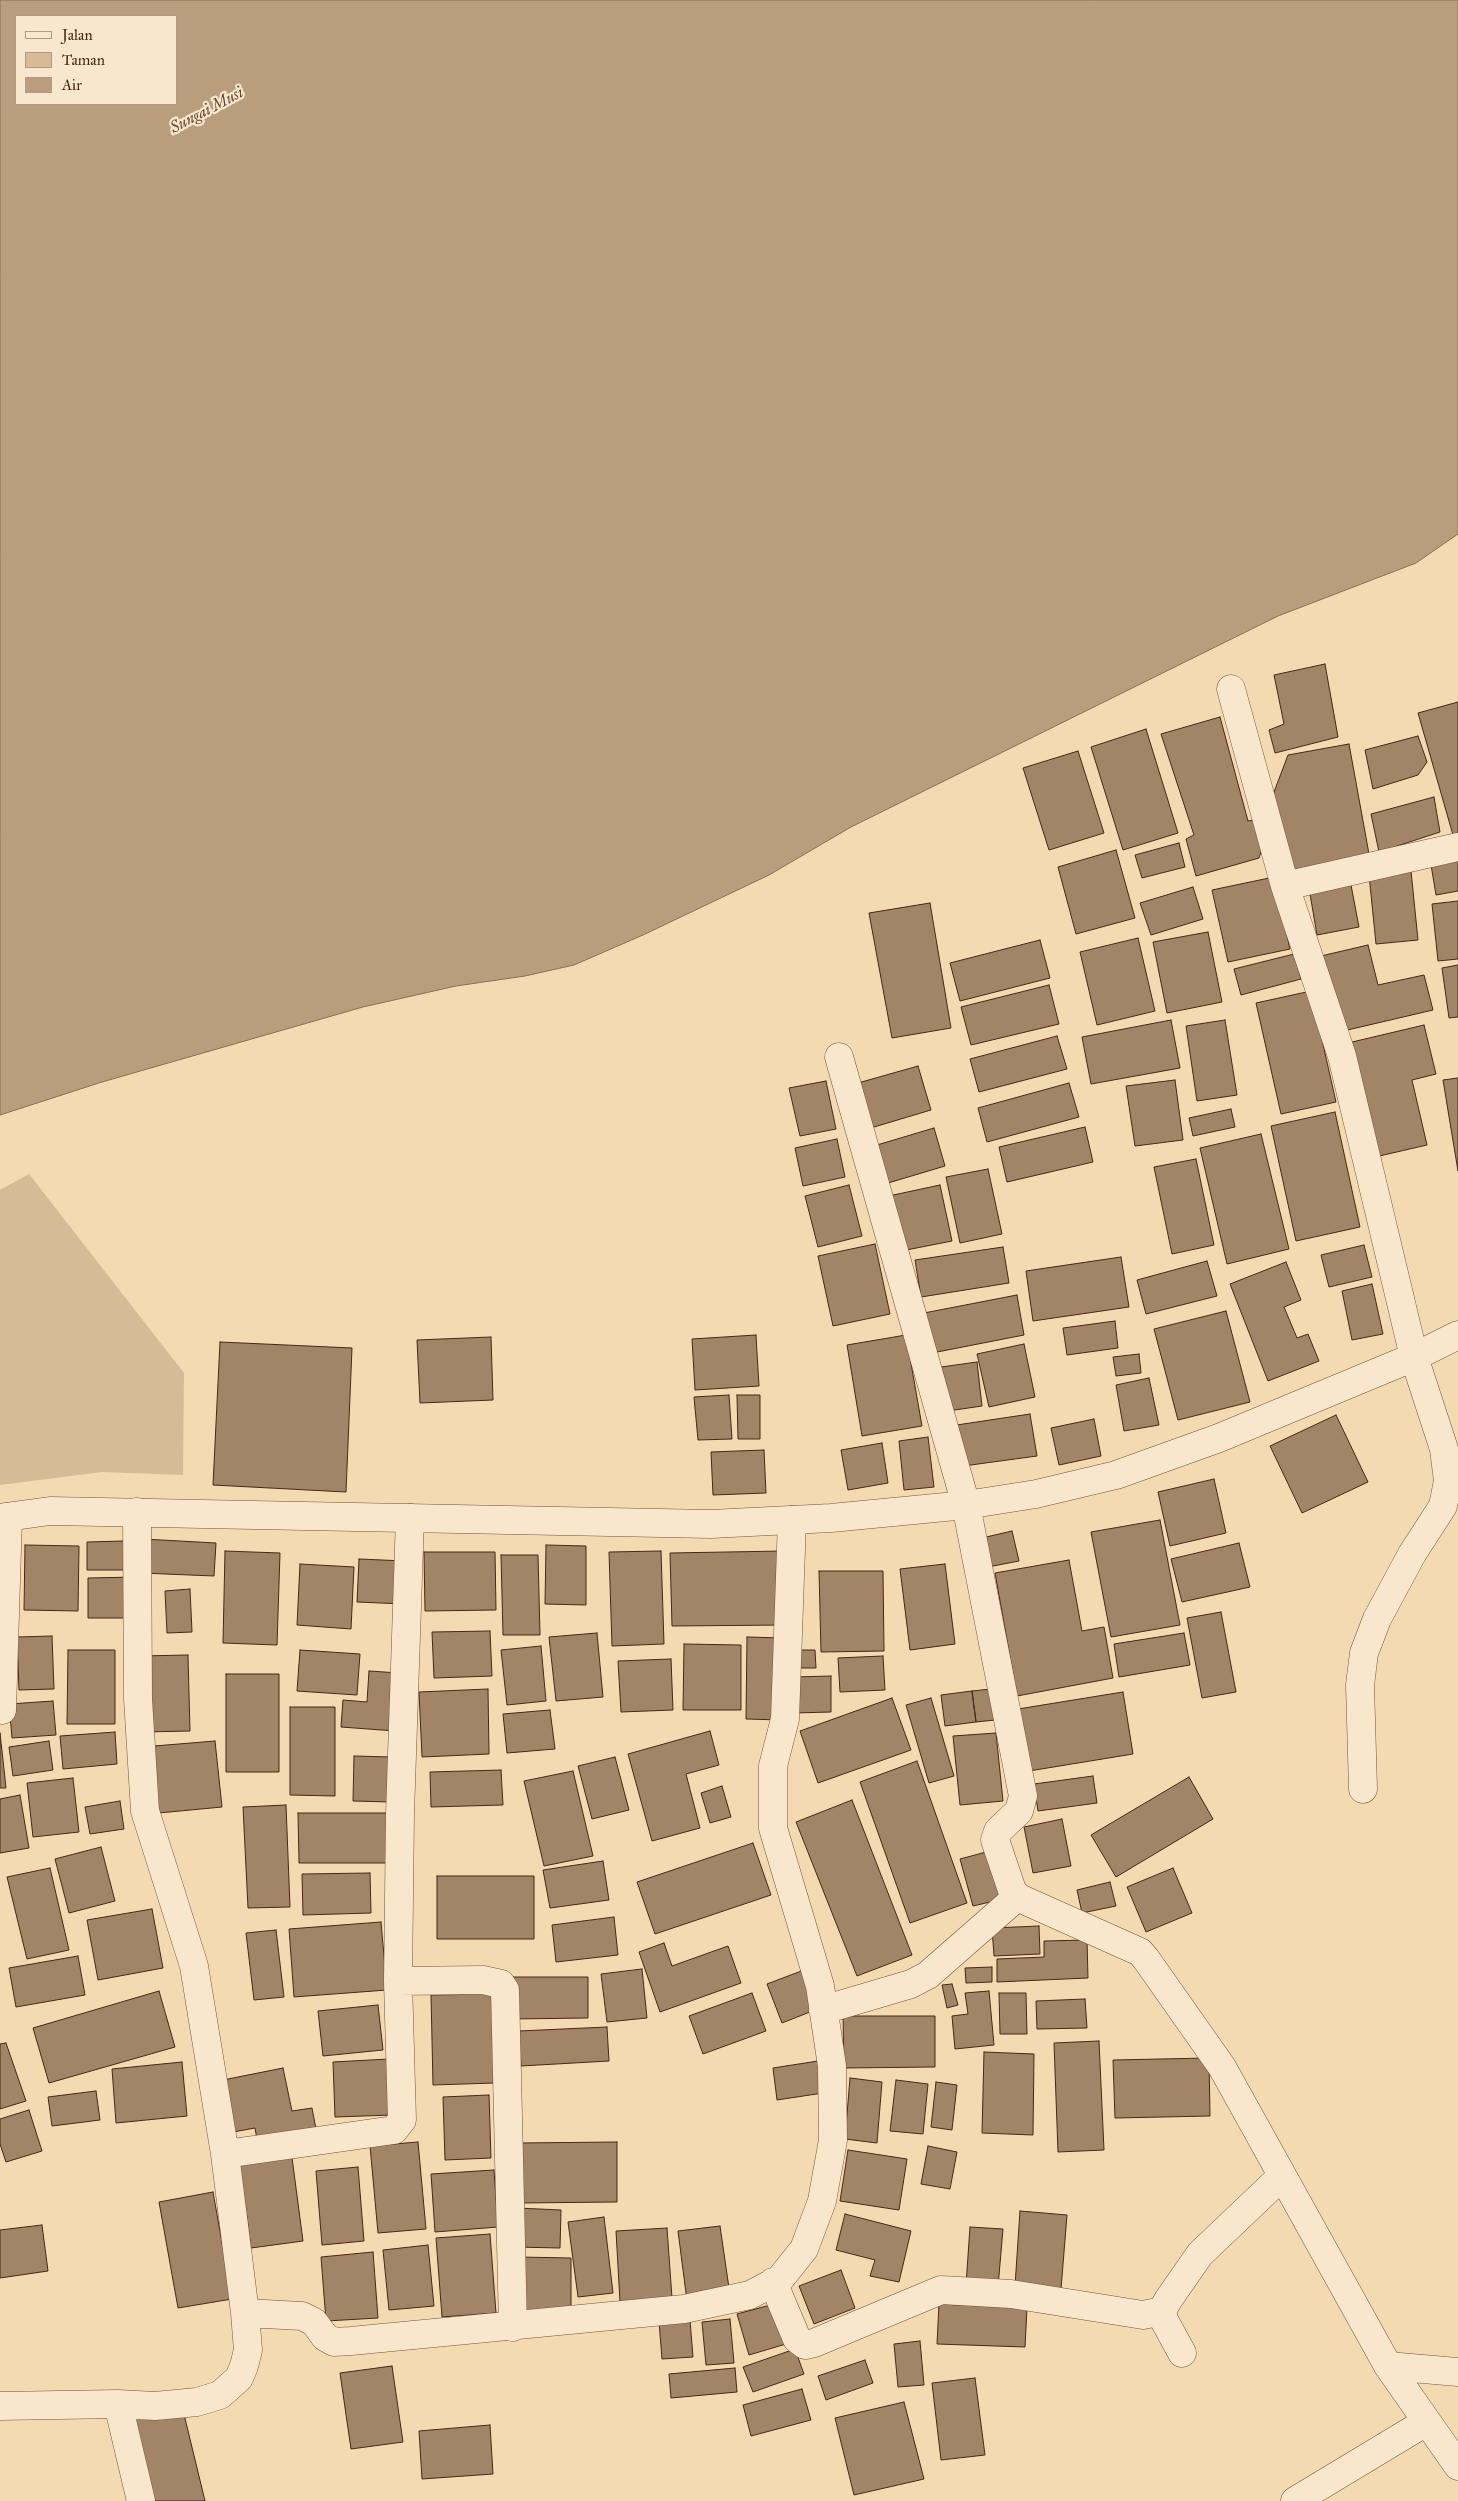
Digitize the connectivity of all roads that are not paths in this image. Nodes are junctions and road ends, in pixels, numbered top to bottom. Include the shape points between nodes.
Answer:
1 (1231, 689) dead end
2 (1458, 847) edge
3 (1285, 886) junction
4 (839, 1056) dead end
5 (1458, 1335) edge
6 (1414, 1358) junction
7 (1453, 1487) edge
8 (966, 1505) junction
9 (137, 1512) junction
10 (4, 1517) edge
11 (410, 1518) junction
12 (792, 1520) junction
13 (2, 1710) dead end
14 (1362, 1789) dead end
15 (1017, 1897) junction
16 (398, 1981) junction
17 (823, 2010) junction
18 (225, 2154) junction
19 (1281, 2177) junction
20 (773, 2282) junction
21 (1162, 2312) junction
22 (245, 2313) junction
23 (513, 2327) junction
24 (1182, 2353) dead end
25 (1388, 2366) junction
26 (1458, 2372) edge
27 (118, 2404) junction
28 (0, 2406) edge
29 (1426, 2422) junction
30 (1458, 2466) edge
31 (140, 2501) edge
32 (1295, 2501) edge

1 - 3 street
2 - 3 street
3 - 6 street via 1342,1056
4 - 8 street
5 - 6 street
6 - 7 street
6 - 8 street via 1219,1438 1116,1475 1036,1494
7 - 14 street via 1412,1554 1378,1618 1364,1653 1360,1685
8 - 12 street
8 - 15 street via 1023,1796 1019,1811 998,1831 995,1840
9 - 10 street via 50,1510
9 - 11 street
9 - 18 street via 138,1699 145,1810 194,1966
10 - 13 street
11 - 12 street via 711,1524
11 - 16 street
12 - 17 street via 785,1719 773,1766 773,1828 820,1986
15 - 17 street via 928,1975 911,1984
15 - 19 street via 1140,1952 1222,2067
16 - 18 street via 402,2120 399,2126 394,2130
16 - 23 street via 483,1980 501,1984 505,1990
17 - 20 street via 832,2066 833,2140 822,2201 804,2249 780,2279
18 - 22 street
19 - 21 street via 1200,2254 1177,2284
19 - 25 street
20 - 21 street via 797,2339 805,2345 941,2290 1011,2294 1143,2315
20 - 23 street via 750,2295 684,2309
21 - 24 street
22 - 23 street via 302,2316 314,2322 325,2338 334,2342
22 - 27 street via 248,2350 244,2366 239,2378 220,2394 189,2403 155,2406
25 - 26 street
25 - 29 street
27 - 28 street
27 - 31 street
29 - 30 street
29 - 32 street

